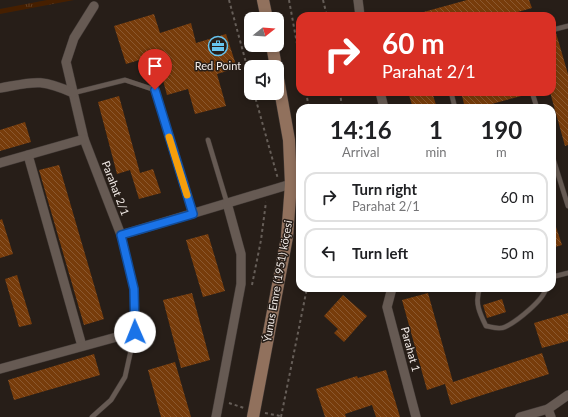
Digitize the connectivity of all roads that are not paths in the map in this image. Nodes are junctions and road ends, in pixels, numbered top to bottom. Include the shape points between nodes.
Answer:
1 (263, 0) edge
2 (358, 0) edge
3 (94, 6) dead end
4 (266, 12) edge
5 (360, 12) edge
6 (568, 26) edge
7 (556, 29) edge
8 (0, 88) edge
9 (72, 93) junction
10 (282, 100) edge
11 (84, 140) junction
12 (208, 140) dead end
13 (28, 155) junction
14 (0, 163) edge
15 (556, 168) edge
16 (285, 186) junction
17 (227, 203) junction
18 (568, 206) edge
19 (193, 214) junction
20 (121, 235) junction
21 (568, 272) edge
22 (556, 276) edge
23 (391, 292) edge
24 (478, 292) edge
25 (543, 292) edge
26 (135, 332) junction
27 (82, 346) junction
28 (0, 368) edge
29 (568, 394) edge
30 (550, 413) edge
31 (92, 417) edge
32 (216, 417) edge
33 (253, 417) edge
34 (416, 417) edge
35 (520, 417) edge

1 - 4 street
2 - 5 street
3 - 9 street, Parahat 2/1 via 74,38 66,62
6 - 7 lane
8 - 9 street via 38,82 51,83
9 - 11 street, Parahat 2/1
9 - 19 lane via 125,80 155,90
10 - 16 street, Ýunus Emre (1951) köçesi via 289,140
11 - 13 street
11 - 20 street, Parahat 2/1
12 - 17 lane
13 - 14 street
13 - 27 street
15 - 18 lane
16 - 17 street
16 - 33 street, Ýunus Emre (1951) köçesi via 287,237
17 - 19 street
17 - 32 street via 241,254 241,284
19 - 20 street
20 - 26 lane via 134,289
21 - 22 lane
23 - 34 street, Parahat 1 via 387,307
24 - 25 lane via 478,310 486,326 496,328 504,327 527,311
26 - 27 street
26 - 31 lane via 125,377 110,400
27 - 28 street
29 - 30 street
30 - 35 street

